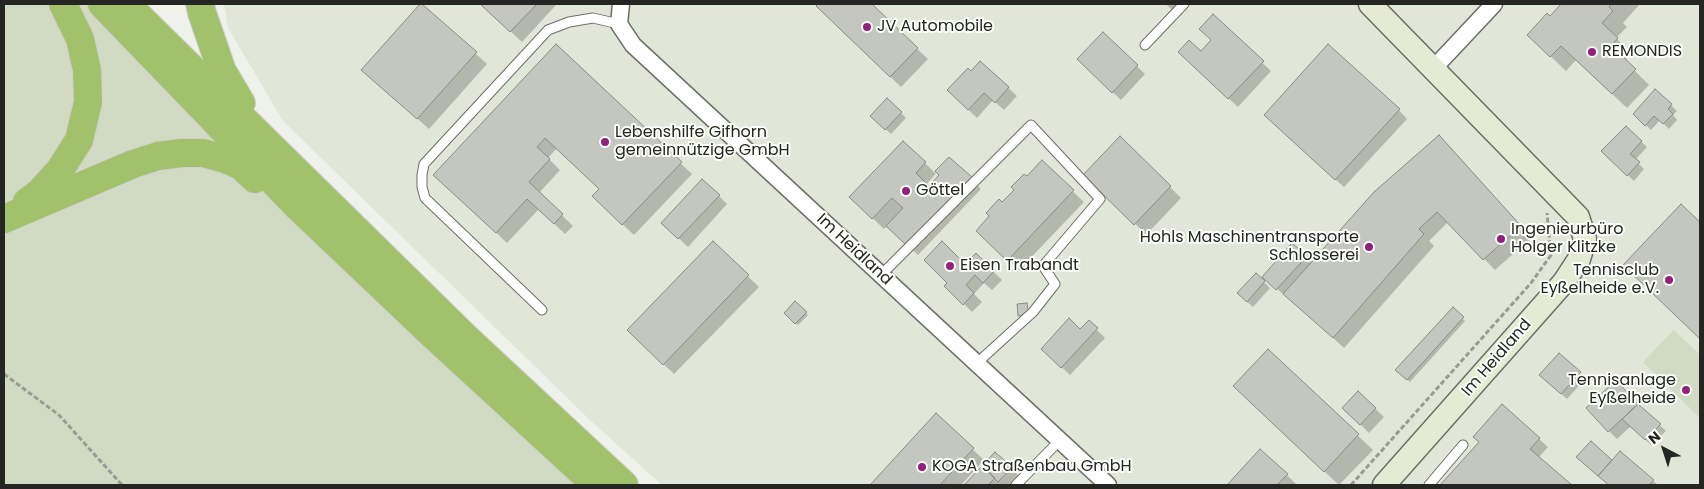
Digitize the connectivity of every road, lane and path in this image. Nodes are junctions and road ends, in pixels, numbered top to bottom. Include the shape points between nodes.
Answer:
1 (63, 4) edge
2 (102, 4) edge
3 (126, 4) edge
4 (200, 4) edge
5 (621, 4) edge
6 (1184, 4) edge
7 (1370, 4) edge
8 (1494, 4) edge
9 (619, 24) junction
10 (1145, 45) dead end
11 (1433, 69) junction
12 (259, 135) junction
13 (296, 205) junction
14 (1546, 207) dead end
15 (4, 218) edge
16 (881, 275) junction
17 (542, 310) dead end
18 (977, 363) junction
19 (4, 374) edge
20 (1060, 440) junction
21 (1463, 445) dead end
22 (122, 485) edge
23 (596, 485) edge
24 (624, 485) edge
25 (1016, 485) edge
26 (1108, 485) edge
27 (1351, 485) edge
28 (1384, 485) edge
29 (1430, 485) edge

1 - 15 highway via 80,39 87,70 88,102 79,140 60,170 39,193
2 - 13 highway
3 - 12 highway
4 - 12 highway via 222,70
5 - 9 street
6 - 10 lane
7 - 11 street, Im Heidland
8 - 11 street
9 - 16 street, Im Heidland via 633,45
9 - 17 lane via 593,18 548,30 424,164 422,187 426,198
11 - 28 street, Im Heidland via 1578,217 1585,239 1579,260 1564,282
12 - 24 highway via 465,338
13 - 15 highway via 269,191 241,166 225,158 182,153 133,164
13 - 23 highway
14 - 27 path via 1550,255 1531,283
16 - 18 street, Im Heidland
16 - 18 lane via 1031,125 1100,198 1043,266 1055,284 1033,312
18 - 20 street, Im Heidland
19 - 22 path via 59,416
20 - 25 lane
20 - 26 street, Im Heidland
21 - 29 lane

